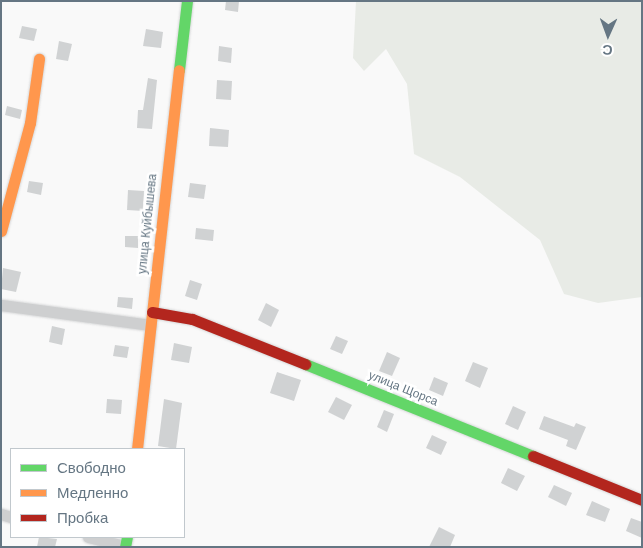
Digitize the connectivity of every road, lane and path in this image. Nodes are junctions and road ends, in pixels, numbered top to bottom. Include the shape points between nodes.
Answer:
1 (186, 1) edge
2 (39, 59) dead end
3 (1, 231) edge
4 (1, 305) edge
5 (152, 312) junction
6 (150, 325) junction
7 (137, 448) edge
8 (642, 500) edge
9 (92, 538) edge
10 (125, 547) edge

1 - 5 main road, улица Куйбышева
2 - 3 main road via 30,123
4 - 6 street
5 - 6 main road, улица Куйбышева
5 - 8 main road, улица Щорса via 192,319
6 - 7 main road, улица Куйбышева
9 - 10 street

